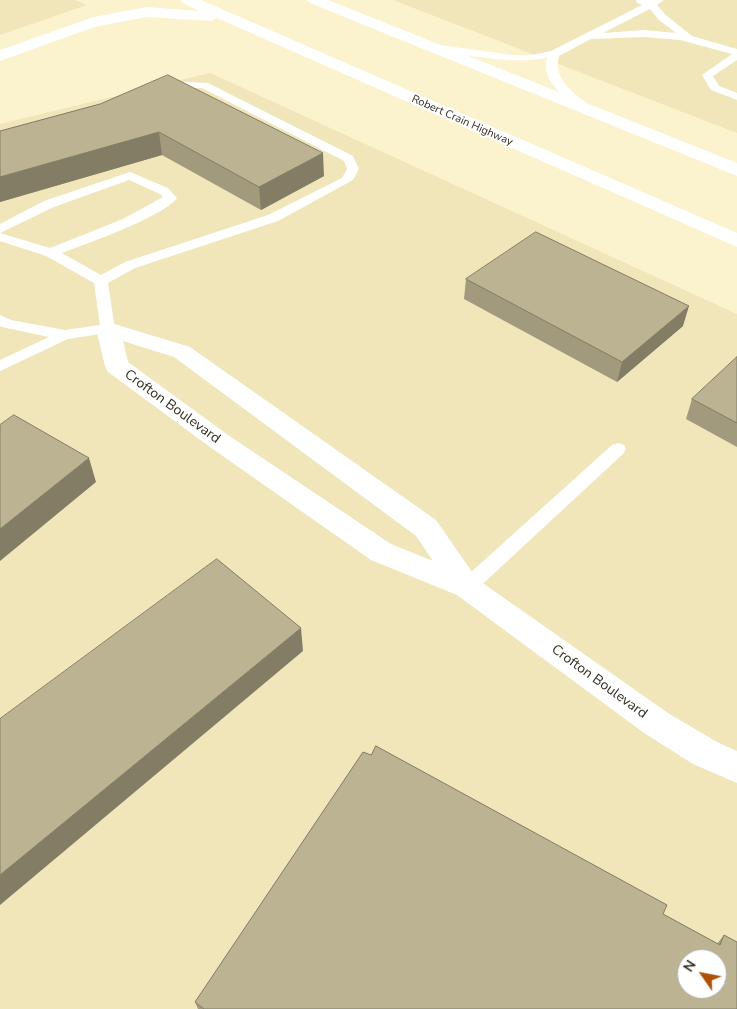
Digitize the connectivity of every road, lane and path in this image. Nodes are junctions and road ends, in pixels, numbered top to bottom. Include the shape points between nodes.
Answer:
1 (188, 0) edge
2 (315, 0) edge
3 (637, 0) edge
4 (655, 2) edge
5 (116, 4) dead end
6 (225, 17) junction
7 (94, 22) junction
8 (691, 38) junction
9 (582, 39) junction
10 (429, 46) junction
11 (737, 53) edge
12 (554, 54) junction
13 (0, 56) edge
14 (149, 94) edge
15 (737, 96) edge
16 (589, 110) junction
17 (737, 170) edge
18 (703, 226) junction
19 (0, 229) edge
20 (0, 237) edge
21 (737, 237) edge
22 (737, 241) edge
23 (51, 253) junction
24 (101, 281) junction
25 (0, 320) edge
26 (108, 329) junction
27 (65, 335) junction
28 (0, 366) edge
29 (618, 449) dead end
30 (467, 587) junction
31 (737, 767) edge

1 - 6 main road, Robert Crain Highway
2 - 10 main road
3 - 4 lane
4 - 8 lane via 663,18
4 - 9 lane
5 - 7 main road
6 - 7 main road via 155,12
6 - 18 main road, Robert Crain Highway
7 - 13 main road
8 - 9 lane via 614,34
8 - 11 lane
9 - 12 lane
10 - 12 lane via 513,58
10 - 16 main road
11 - 15 lane via 707,75 715,88
12 - 16 lane via 550,63 554,79
14 - 24 lane via 186,85 204,85 349,158 353,169 347,180 273,218 130,265
16 - 17 main road
18 - 21 lane
18 - 22 main road, Robert Crain Highway
19 - 23 lane via 48,204 130,176 164,191 171,198 124,224
20 - 23 lane
23 - 24 lane
24 - 26 lane
25 - 27 lane
26 - 27 lane
26 - 30 main road, Crofton Boulevard via 182,352 426,528
26 - 30 main road, Crofton Boulevard via 117,366 219,441 382,552
27 - 28 lane
29 - 30 lane
30 - 31 main road, Crofton Boulevard via 656,723

